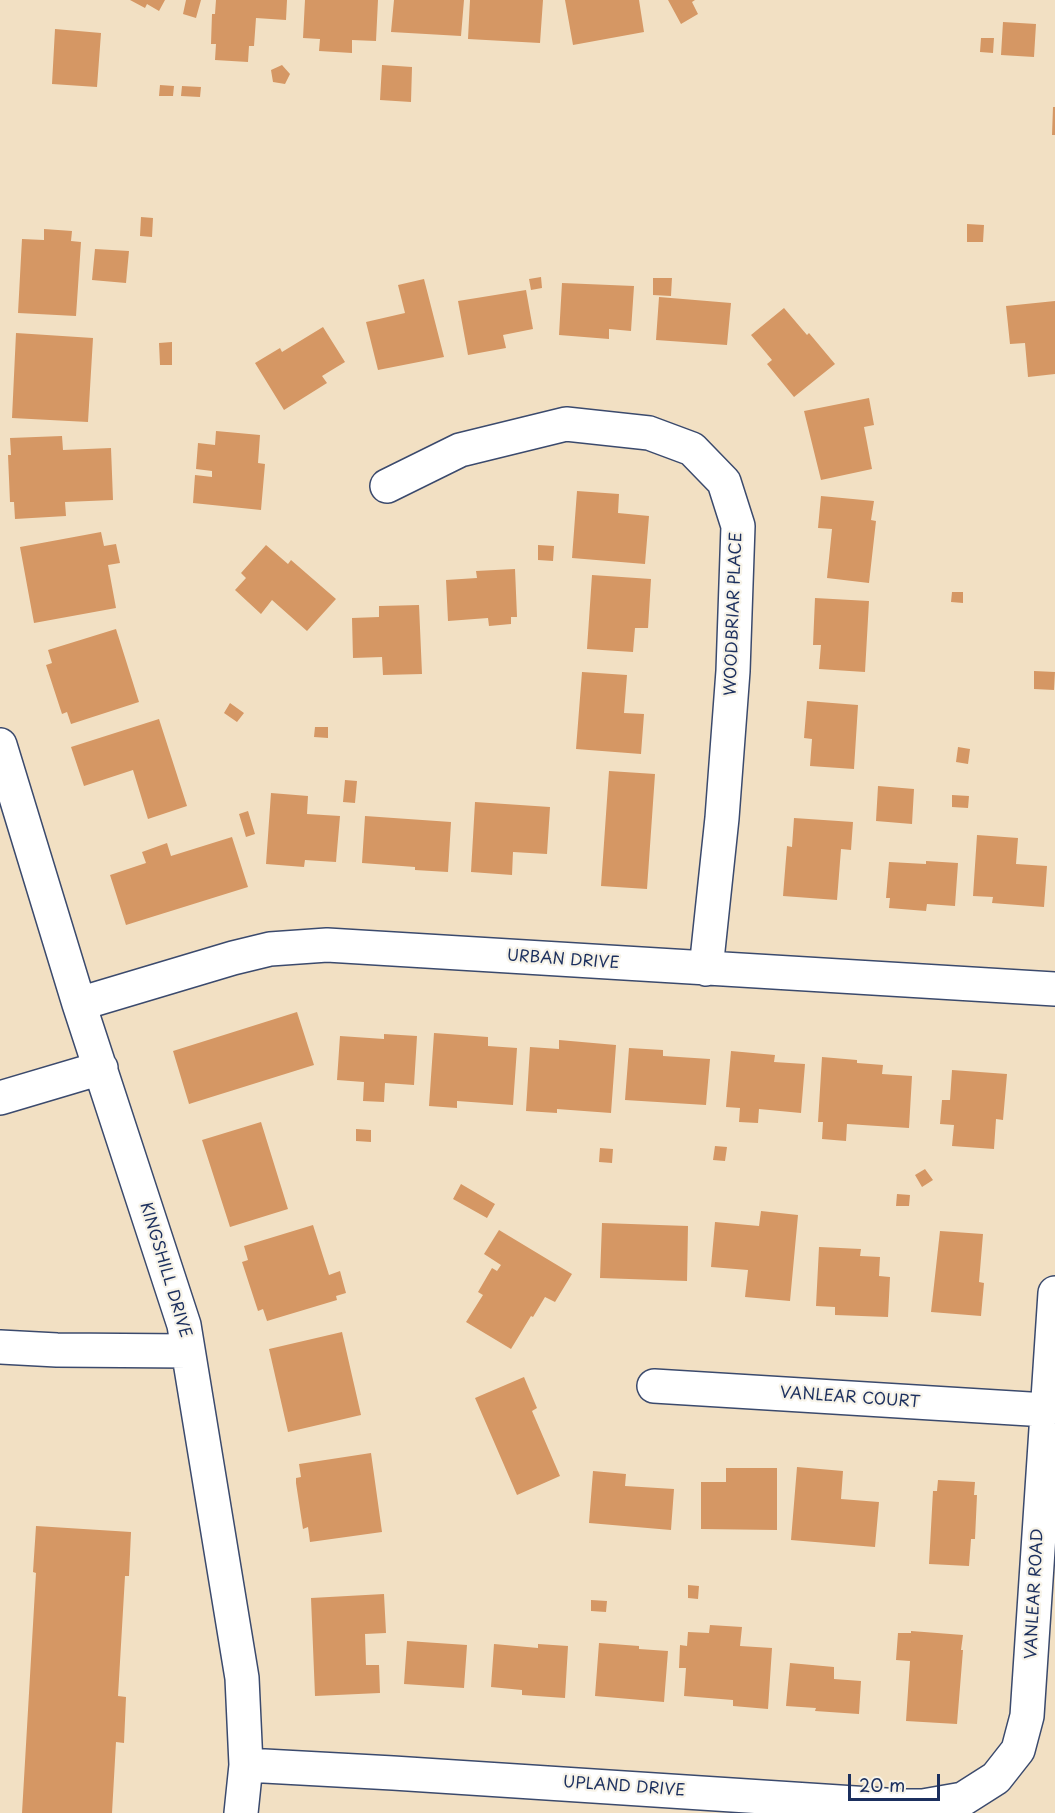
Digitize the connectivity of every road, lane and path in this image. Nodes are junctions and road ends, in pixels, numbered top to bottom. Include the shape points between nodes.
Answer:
1 (387, 486) dead end
2 (0, 745) edge
3 (706, 969) junction
4 (1055, 989) edge
5 (79, 1004) junction
6 (101, 1068) junction
7 (0, 1098) edge
8 (1055, 1293) edge
9 (0, 1347) edge
10 (188, 1351) junction
11 (654, 1386) dead end
12 (1046, 1410) junction
13 (246, 1765) junction
14 (996, 1778) joint
15 (241, 1813) edge

1 - 3 street, WOODBRIAR PLACE via 460,450 566,424 649,433 692,449 724,482 738,526 722,818
2 - 5 street, KINGSHILL DRIVE
3 - 4 street, URBAN DRIVE
3 - 5 street, URBAN DRIVE via 299,946 233,958
5 - 6 street, KINGSHILL DRIVE
6 - 7 street
6 - 10 street, KINGSHILL DRIVE via 184,1324
8 - 12 street, VANLEAR ROAD
9 - 10 street
10 - 13 street, KINGSHILL DRIVE via 242,1678
11 - 12 street, VANLEAR COURT
12 - 14 street, VANLEAR ROAD via 1027,1716 1018,1750
13 - 14 street, UPLAND DRIVE via 901,1806 963,1799
13 - 15 street, KINGSHILL DRIVE

